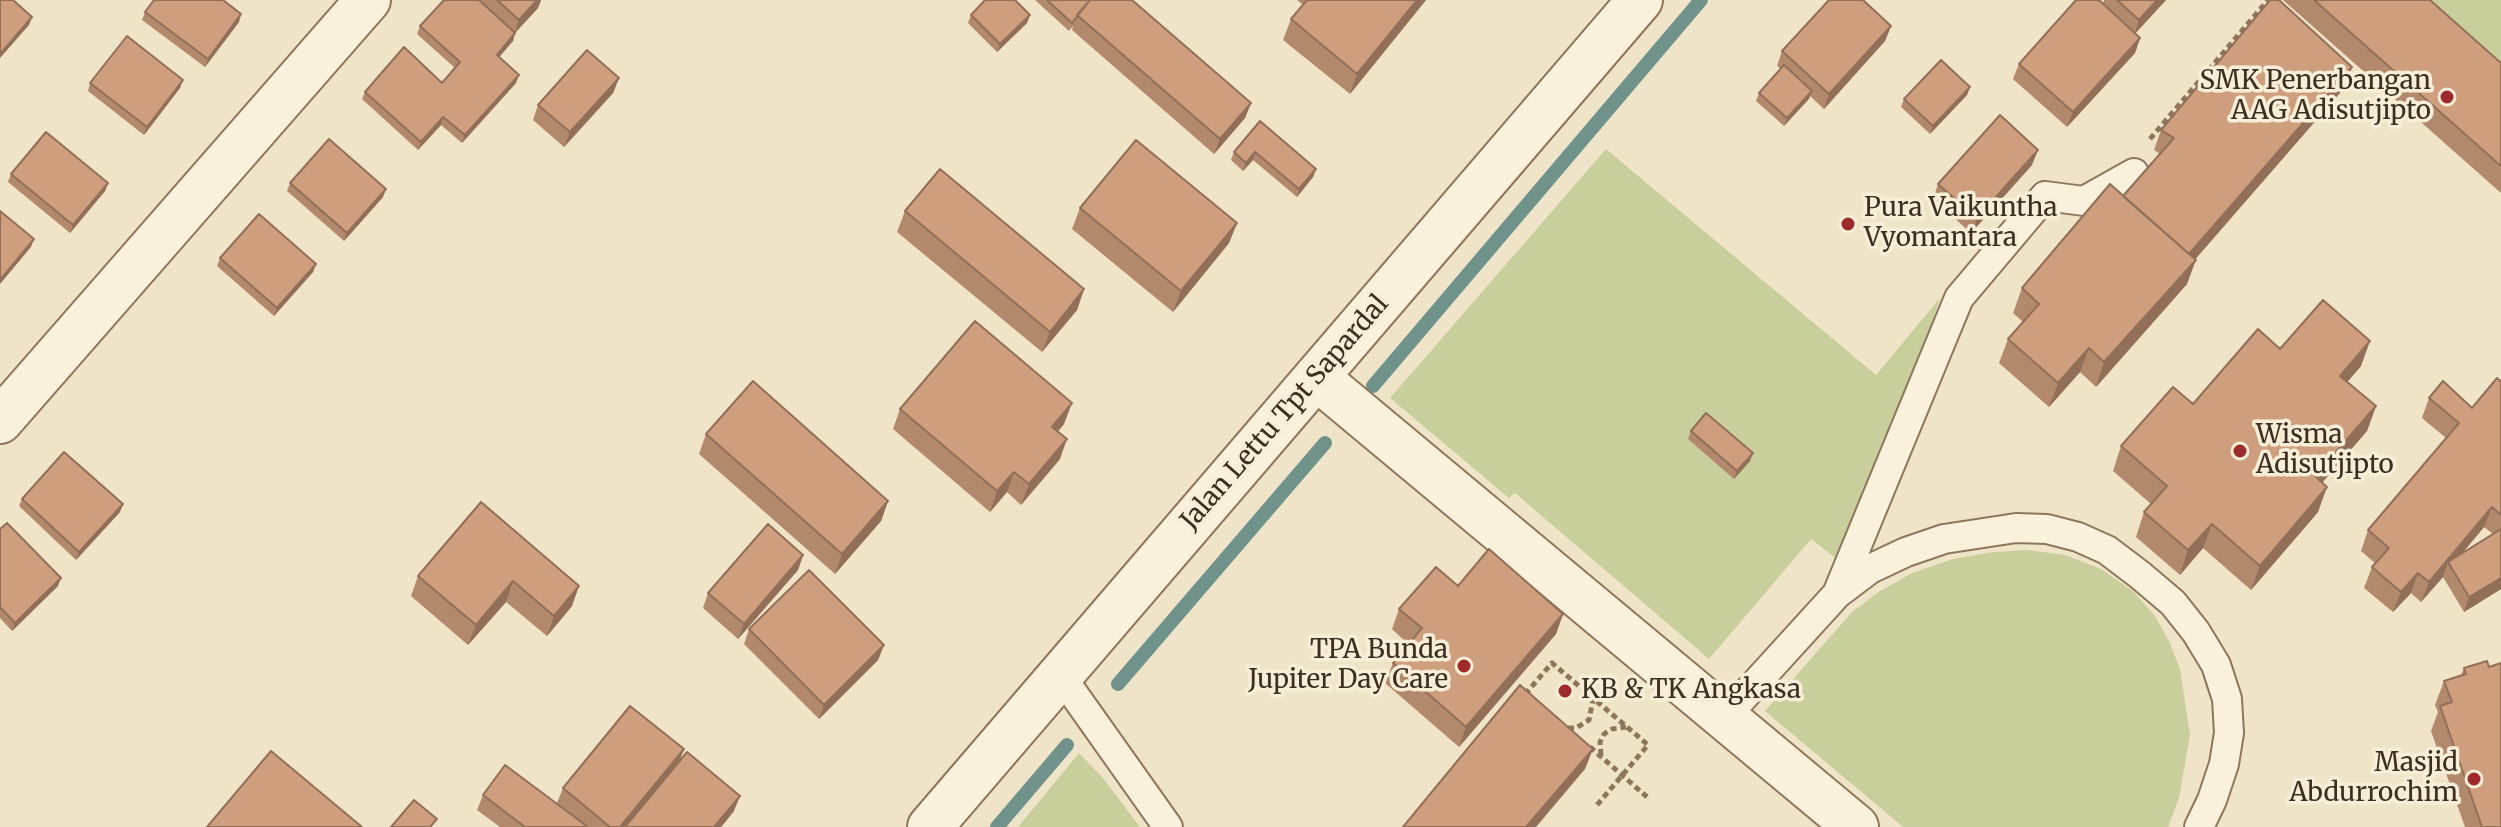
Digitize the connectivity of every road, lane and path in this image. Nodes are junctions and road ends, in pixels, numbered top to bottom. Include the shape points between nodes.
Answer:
1 (368, 0) edge
2 (1640, 0) edge
3 (2268, 0) edge
4 (2134, 173) joint
5 (1316, 377) junction
6 (0, 421) edge
7 (1837, 594) junction
8 (1061, 676) junction
9 (1593, 698) junction
10 (1537, 701) edge
11 (1725, 717) junction
12 (1558, 719) edge
13 (1627, 727) junction
14 (1568, 728) junction
15 (1601, 756) junction
16 (1622, 775) junction
17 (1647, 797) dead end
18 (1597, 805) dead end
19 (930, 827) edge
20 (1168, 827) edge
21 (1856, 827) edge
22 (2199, 827) edge

1 - 6 street
2 - 5 street, Jalan Lettu Tpt Sapardal
3 - 4 path via 2145,145
4 - 7 lane via 2084,201 2045,196 1959,298
5 - 8 street, Jalan Lettu Tpt Sapardal
5 - 11 street
7 - 11 lane
7 - 22 lane via 1870,569 1906,552 1978,533 2047,529 2107,550 2173,603 2216,665 2227,699 2229,733 2224,764
8 - 19 street, Jalan Lettu Tpt Sapardal
8 - 20 lane
9 - 10 path via 1552,663 1527,692
9 - 13 path
9 - 14 path via 1589,720
11 - 21 street
12 - 14 path
13 - 15 path via 1604,734
13 - 16 path via 1648,745
14 - 15 path
15 - 16 path
16 - 17 path
16 - 18 path

